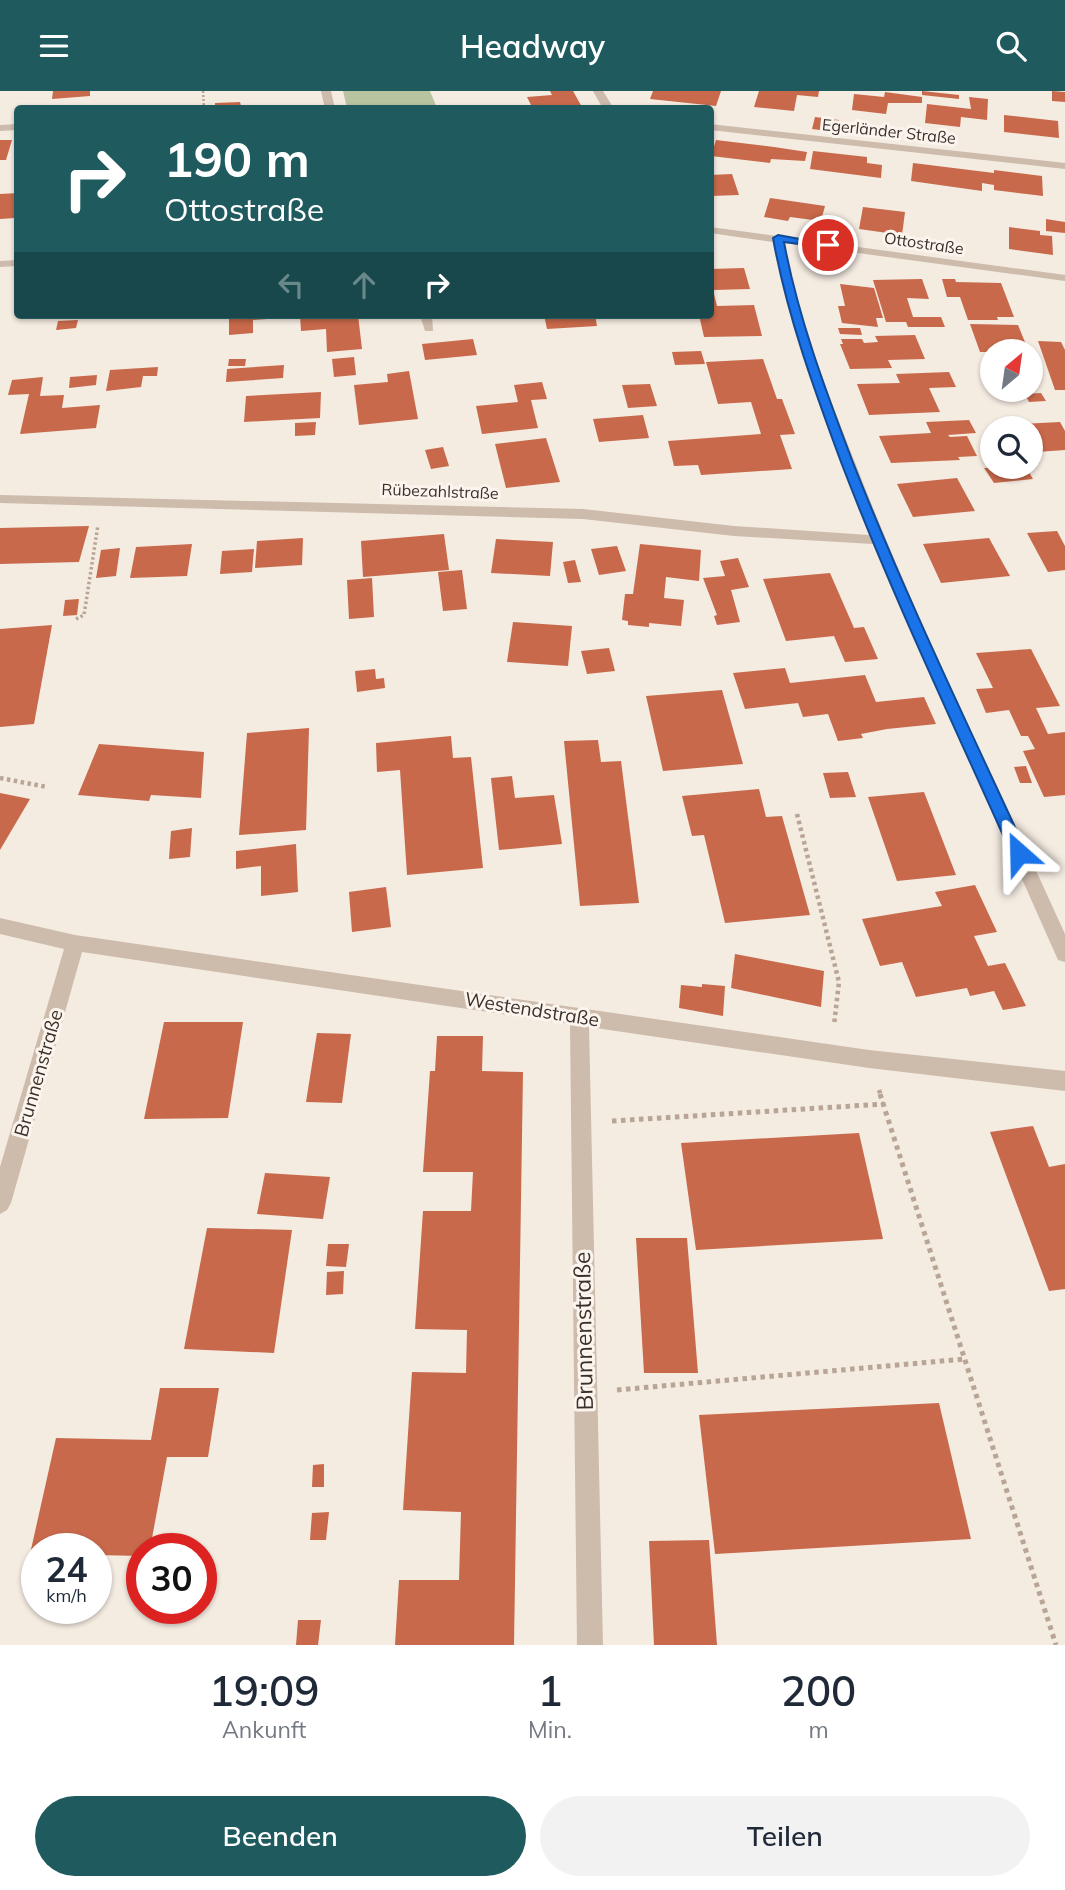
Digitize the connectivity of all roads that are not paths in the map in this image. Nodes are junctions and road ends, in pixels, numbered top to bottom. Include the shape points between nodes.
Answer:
1 (714, 127) edge
2 (1065, 166) edge
3 (714, 230) edge
4 (778, 238) junction
5 (1065, 278) edge
6 (427, 319) edge
7 (429, 329) dead end
8 (0, 499) edge
9 (877, 540) junction
10 (0, 926) edge
11 (75, 943) junction
12 (1065, 954) edge
13 (579, 1017) junction
14 (1065, 1081) edge
15 (0, 1203) edge
16 (590, 1645) edge

1 - 2 street, Egerländer Straße
3 - 4 street, Ottostraße
4 - 5 street, Ottostraße
4 - 9 street via 819,387
6 - 7 street
8 - 9 street, Rübezahlstraße via 583,514 734,531
9 - 12 street
10 - 11 street, Westendstraße
11 - 13 street, Westendstraße
11 - 15 street, Brunnenstraße
13 - 14 street, Westendstraße via 869,1059
13 - 16 street, Brunnenstraße

